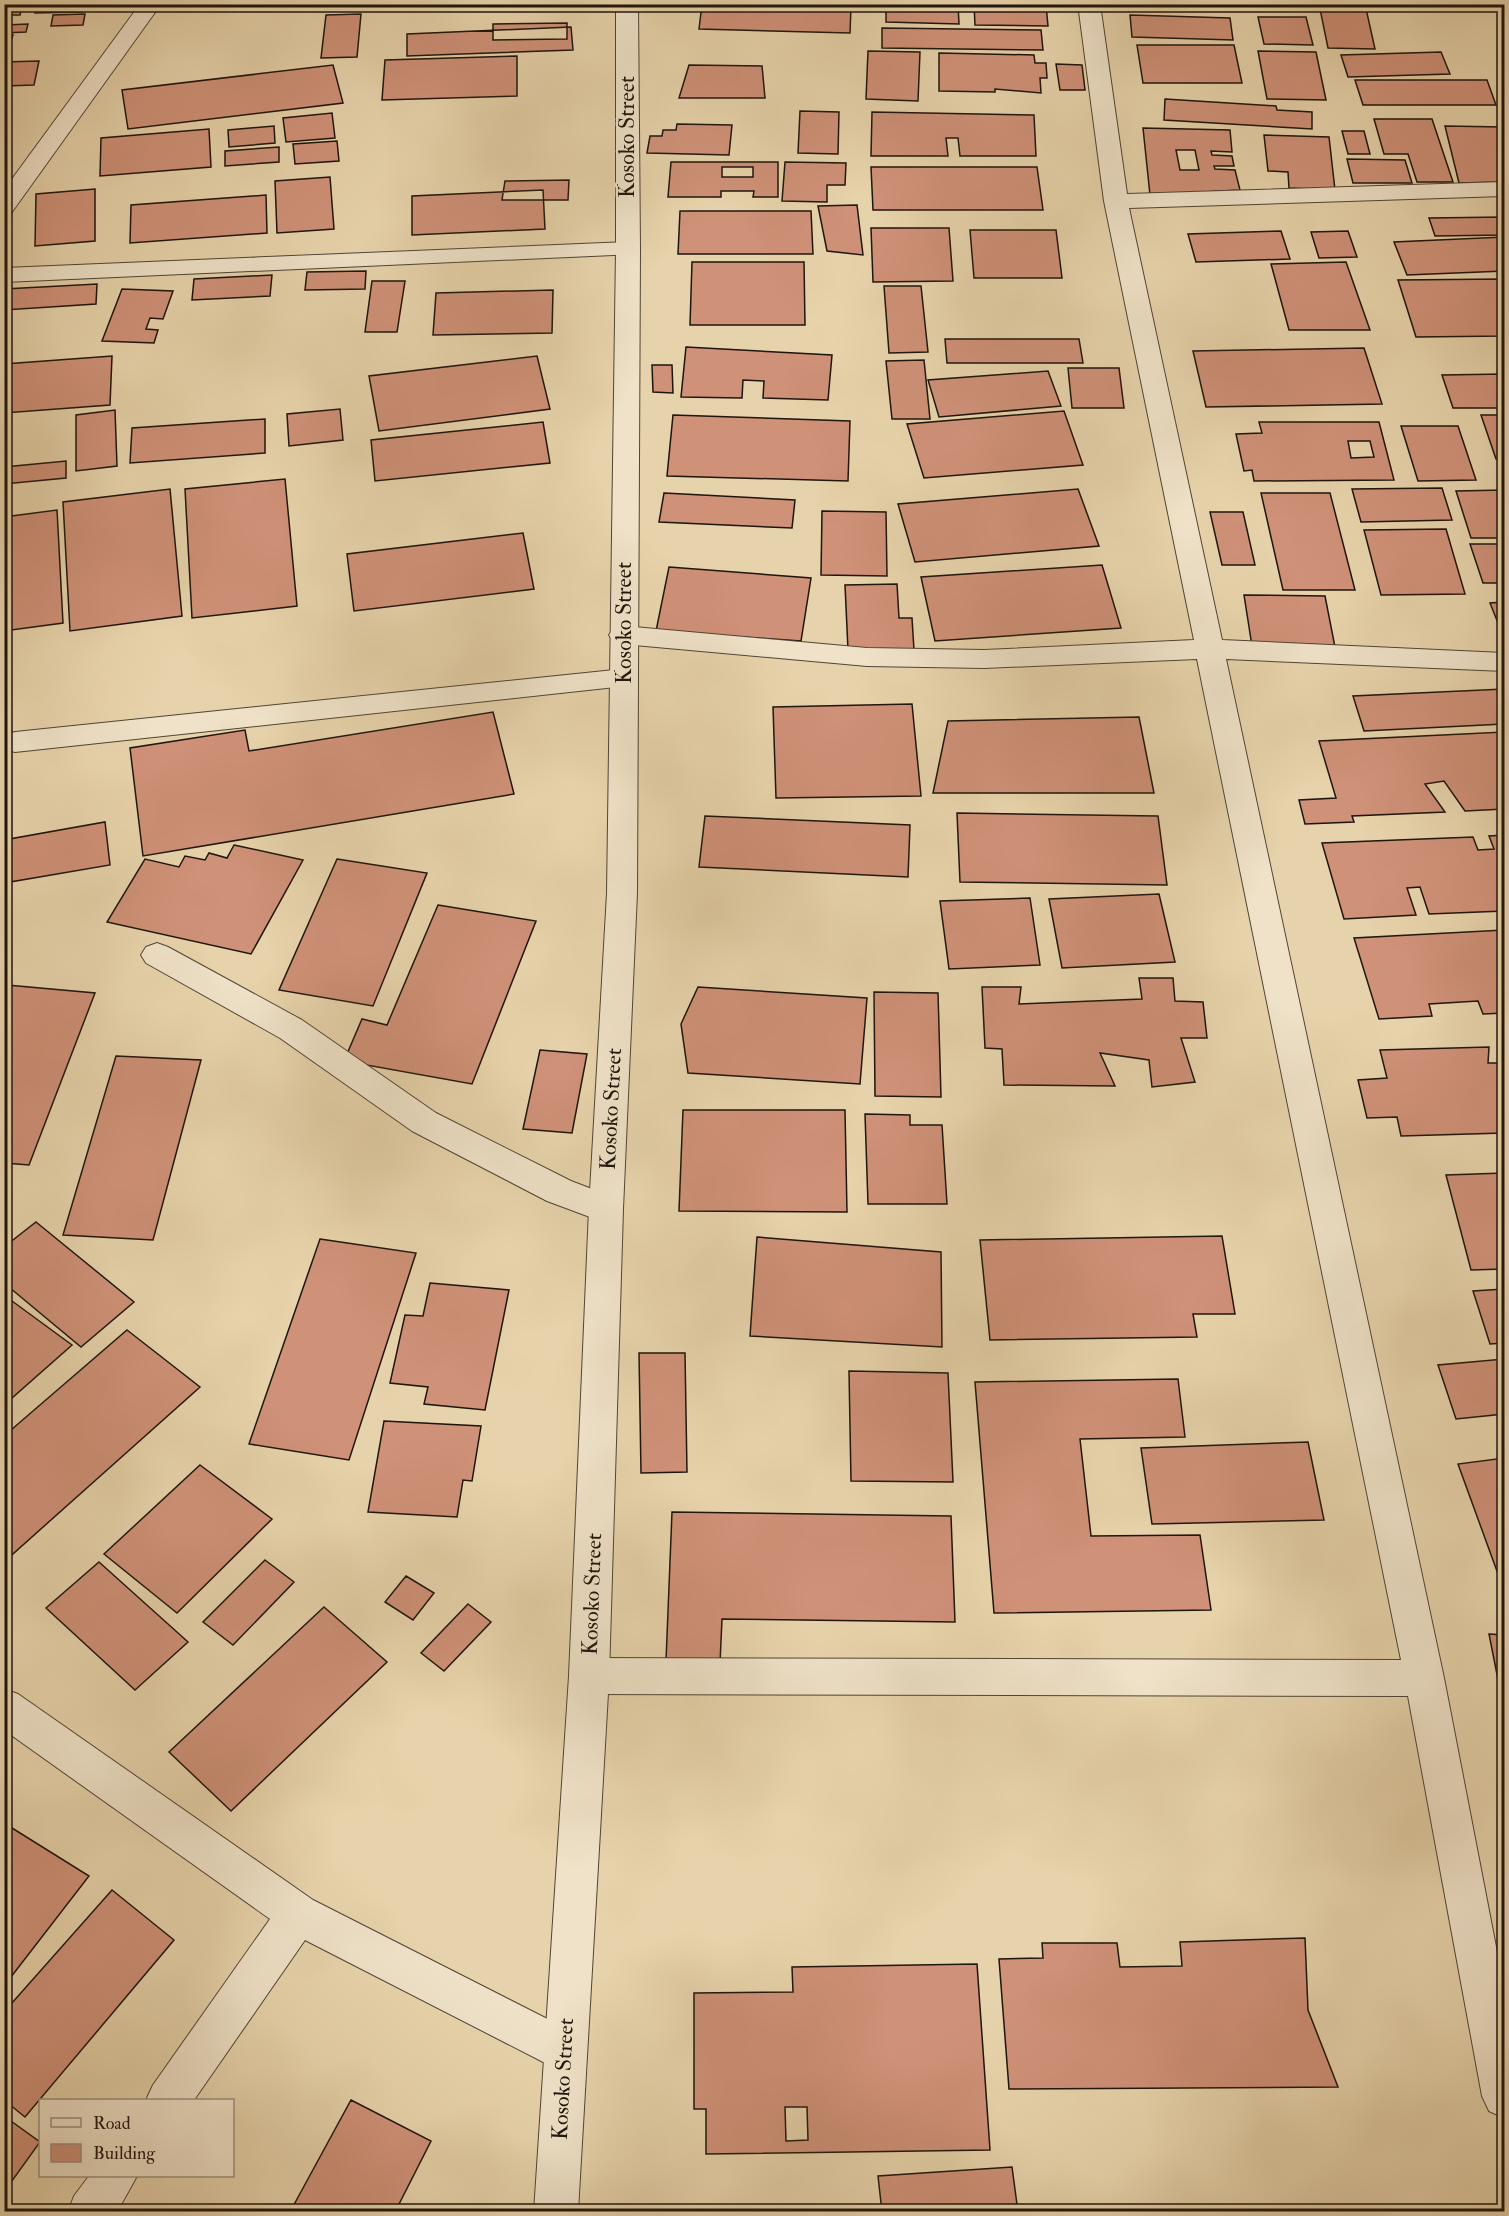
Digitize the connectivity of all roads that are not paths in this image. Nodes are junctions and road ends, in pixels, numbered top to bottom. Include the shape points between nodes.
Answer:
1 (151, 4) edge
2 (627, 4) edge
3 (1089, 4) edge
4 (1504, 189) edge
5 (1116, 201) junction
6 (4, 207) edge
7 (628, 249) junction
8 (4, 275) edge
9 (623, 635) junction
10 (1208, 649) junction
11 (1504, 662) edge
12 (624, 678) junction
13 (15, 742) dead end
14 (157, 954) dead end
15 (606, 1209) junction
16 (590, 1676) junction
17 (1424, 1678) junction
18 (4, 1707) edge
19 (298, 1914) junction
20 (564, 2050) junction
21 (1504, 2096) edge
22 (169, 2099) edge
23 (114, 2177) edge
24 (90, 2211) edge
25 (556, 2211) edge

1 - 6 street
2 - 7 street, Kosoko Street
3 - 5 street
4 - 5 street
5 - 10 street
7 - 8 street
7 - 9 street, Kosoko Street
9 - 10 street via 867,657 984,659
9 - 12 street, Kosoko Street
10 - 11 street
10 - 17 street
12 - 13 street
12 - 15 street, Kosoko Street via 622,893
14 - 15 street via 291,1029 424,1122 559,1191
15 - 16 street, Kosoko Street
16 - 17 street
16 - 20 street, Kosoko Street
17 - 21 street
18 - 19 street
19 - 20 street
19 - 22 street
20 - 25 street, Kosoko Street
23 - 24 street

